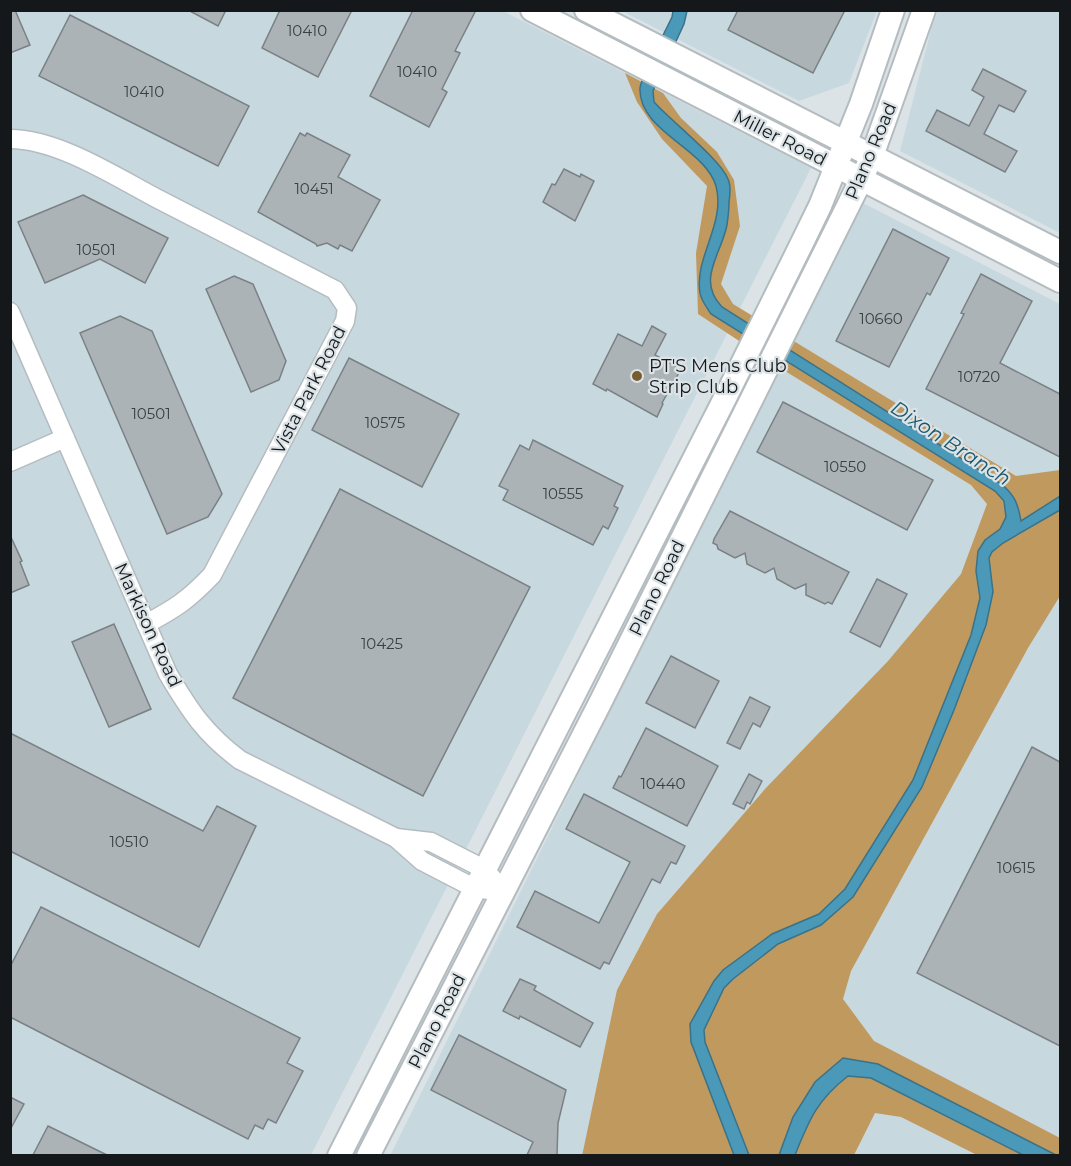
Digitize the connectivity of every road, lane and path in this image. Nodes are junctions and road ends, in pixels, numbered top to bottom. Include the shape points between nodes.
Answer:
1 (532, 10) edge
2 (586, 10) edge
3 (893, 10) edge
4 (924, 10) edge
5 (10, 139) edge
6 (845, 142) junction
7 (872, 156) junction
8 (835, 167) junction
9 (861, 180) junction
10 (1060, 252) edge
11 (1060, 281) edge
12 (10, 312) edge
13 (712, 424) junction
14 (65, 438) junction
15 (728, 446) junction
16 (10, 462) edge
17 (611, 621) junction
18 (146, 624) junction
19 (634, 634) junction
20 (479, 878) junction
21 (504, 892) junction
22 (339, 1155) edge
23 (368, 1155) edge

1 - 8 main road, Miller Road
2 - 6 main road, Miller Road
3 - 6 main road, Plano Road
4 - 7 main road, Plano Road
5 - 18 street, Vista Park Road via 53,146 104,171 335,290 347,308 345,321 212,575 192,597
6 - 7 main road, Miller Road
6 - 8 main road, Plano Road
7 - 9 main road, Plano Road
7 - 10 main road, Miller Road
8 - 9 main road, Miller Road
8 - 13 main road, Plano Road
9 - 11 main road, Miller Road
9 - 15 main road, Plano Road
12 - 14 street, Markison Road
13 - 15 main road
13 - 17 main road, Plano Road
14 - 16 street
14 - 18 street, Markison Road
15 - 19 main road, Plano Road
17 - 19 main road
17 - 20 main road, Plano Road
18 - 20 street, Markison Road via 191,714 222,747 240,760 396,838 422,861
19 - 21 main road, Plano Road
20 - 21 street, Markison Road
20 - 22 main road, Plano Road
21 - 23 main road, Plano Road

